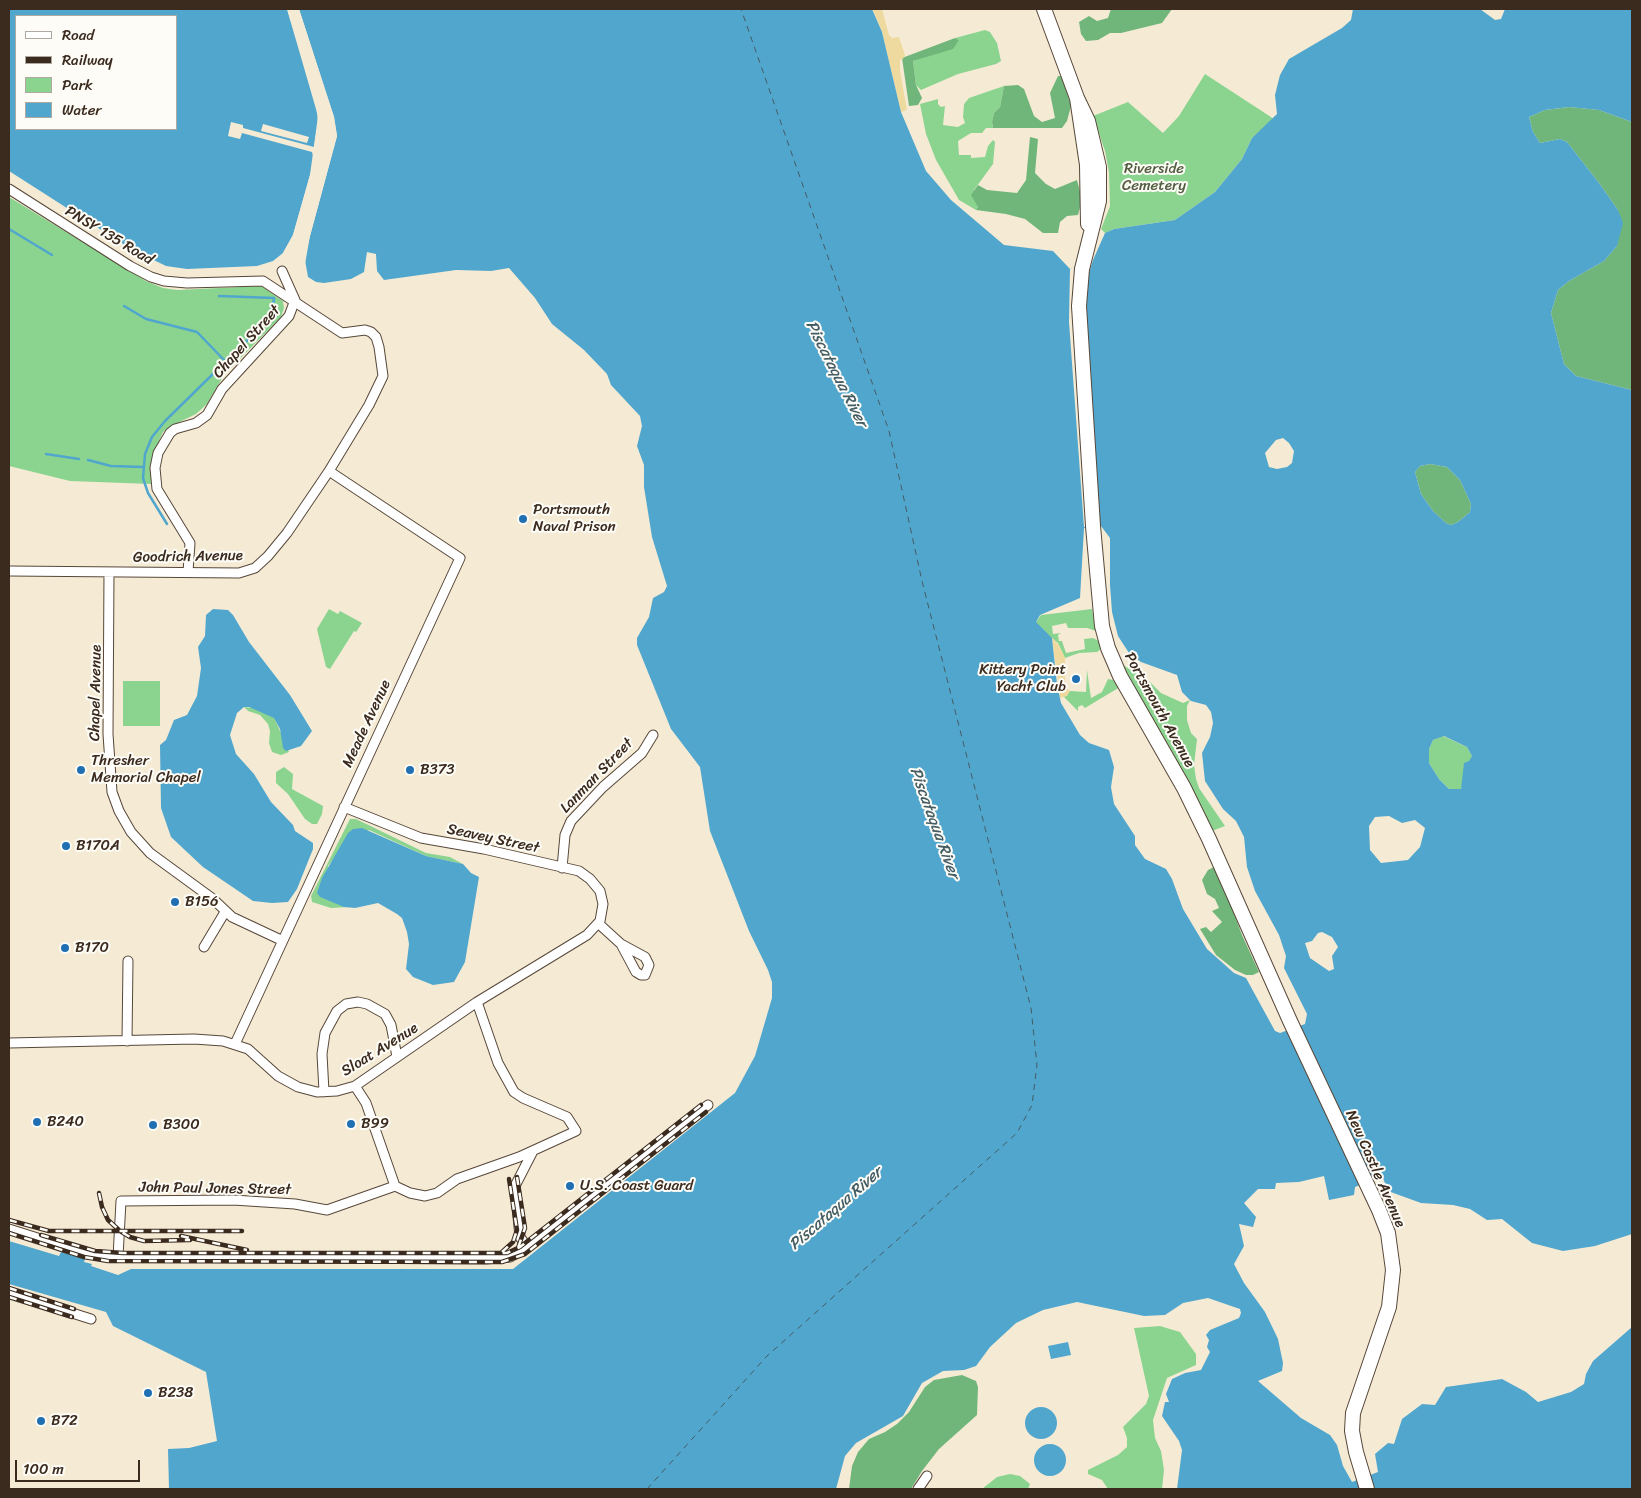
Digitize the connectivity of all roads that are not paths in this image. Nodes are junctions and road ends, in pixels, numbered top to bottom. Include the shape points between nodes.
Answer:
1 (1044, 9) edge
2 (9, 189) edge
3 (282, 271) dead end
4 (295, 300) junction
5 (329, 471) junction
6 (9, 571) edge
7 (109, 572) junction
8 (188, 572) junction
9 (653, 735) dead end
10 (344, 807) junction
11 (562, 868) junction
12 (225, 912) junction
13 (599, 924) junction
14 (281, 940) junction
15 (620, 944) dead end
16 (204, 947) dead end
17 (128, 961) dead end
18 (477, 1002) junction
19 (127, 1041) junction
20 (9, 1043) edge
21 (235, 1044) junction
22 (397, 1056) junction
23 (355, 1086) junction
24 (324, 1092) junction
25 (1324, 1095) joint
26 (708, 1105) dead end
27 (533, 1151) junction
28 (395, 1186) junction
29 (9, 1229) edge
30 (527, 1247) junction
31 (118, 1257) junction
32 (9, 1293) edge
33 (90, 1319) dead end
34 (927, 1476) dead end
35 (918, 1489) edge
36 (1367, 1489) edge

1 - 25 main road, Portsmouth Avenue via 1076,98 1085,142 1088,184 1080,336 1097,580 1106,642 1120,676 1209,839
2 - 4 street, PNSY 135 Road via 130,266 164,282 263,281
3 - 4 street, Chapel Street
4 - 5 street, Goodrich Avenue via 342,333 365,330 374,334 380,347 383,376
4 - 8 street, Chapel Street via 289,316 222,389 207,415 175,429 158,453 155,468 157,489 190,543
5 - 8 street, Goodrich Avenue via 287,533 260,564 239,573
5 - 10 street, Meade Avenue via 460,558
6 - 7 street, Goodrich Avenue
7 - 8 street, Goodrich Avenue
7 - 12 street, Chapel Avenue via 108,708 112,792 125,822 144,847 213,899
9 - 11 street, Lanman Street via 642,753 603,787 572,821 565,835
10 - 11 street, Seavey Street via 421,838
10 - 14 street, Meade Avenue
11 - 13 street, Seavey Street via 585,874 595,884 603,904
12 - 14 street, Chapel Avenue via 240,923
12 - 16 street
13 - 15 street
13 - 18 street, Sloat Avenue via 587,935
14 - 21 street, Meade Avenue
17 - 19 street
18 - 22 street, Sloat Avenue
18 - 27 street via 498,1063 514,1092 566,1117 576,1131
19 - 20 street, Sloat Avenue
19 - 21 street, Sloat Avenue via 194,1040
21 - 24 street, Sloat Avenue via 254,1053 287,1082 309,1091
22 - 23 street, Sloat Avenue
22 - 24 street via 391,1025 385,1014 367,1004 346,1004 336,1011 325,1033 322,1054
23 - 24 street, Sloat Avenue
23 - 28 street via 366,1103
25 - 36 main road, New Castle Avenue via 1388,1233 1393,1270 1389,1306 1353,1413 1352,1432
26 - 30 street
27 - 28 street via 457,1179 437,1193 418,1196
27 - 30 street via 515,1186 520,1237
28 - 31 street, John Paul Jones Street via 327,1210 296,1204 233,1200 121,1201
29 - 31 street via 88,1254
30 - 31 street via 510,1257 486,1258
32 - 33 street
34 - 35 street

